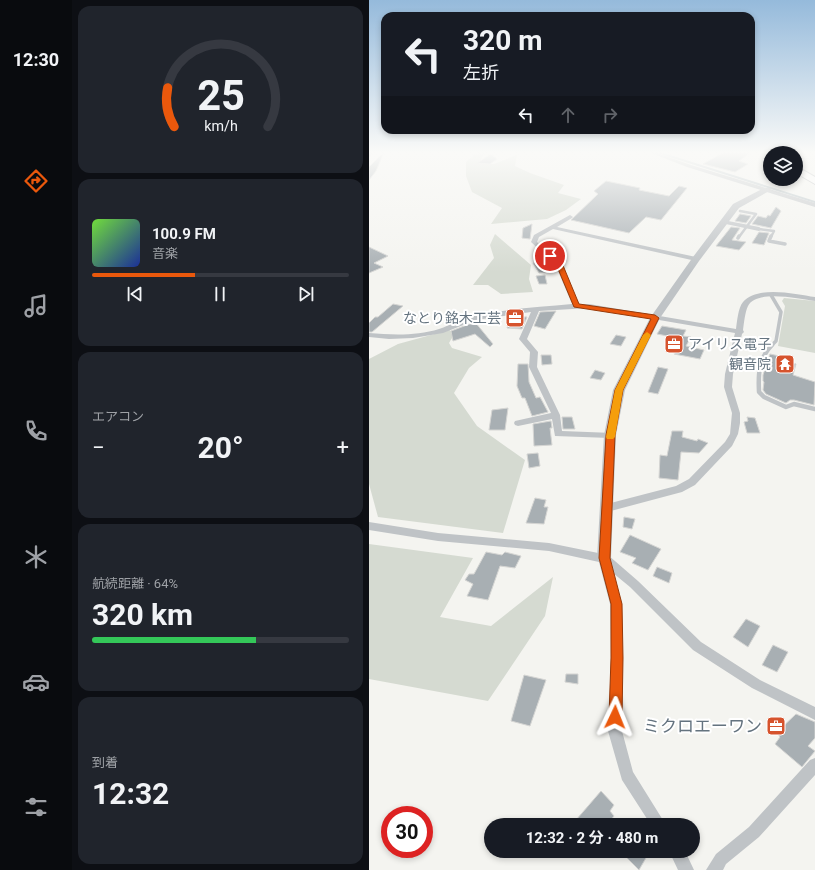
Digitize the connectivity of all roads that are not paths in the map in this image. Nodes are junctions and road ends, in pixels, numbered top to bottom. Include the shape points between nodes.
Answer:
1 (764, 192) edge
2 (772, 192) edge
3 (815, 206) edge
4 (740, 211) dead end
5 (570, 217) dead end
6 (723, 222) junction
7 (747, 226) junction
8 (551, 227) junction
9 (759, 228) joint
10 (738, 238) dead end
11 (785, 244) dead end
12 (696, 259) junction
13 (771, 295) junction
14 (815, 299) edge
15 (576, 306) junction
16 (536, 309) junction
17 (655, 318) junction
18 (740, 332) junction
19 (369, 335) edge
20 (815, 409) edge
21 (556, 415) junction
22 (518, 423) dead end
23 (610, 435) junction
24 (607, 508) junction
25 (369, 526) edge
26 (604, 558) junction
27 (815, 714) edge
28 (815, 765) edge
29 (655, 818) edge
30 (680, 858) edge
31 (686, 870) edge
32 (714, 870) edge

1 - 6 street via 735,206
2 - 3 street
4 - 7 lane via 756,214
5 - 8 street
6 - 7 street
6 - 12 street
7 - 9 street
7 - 10 lane
8 - 12 street
8 - 15 street via 536,236 534,242 559,263
9 - 11 lane via 774,231 769,241
12 - 17 street
13 - 14 street
13 - 18 street via 757,296 745,304
13 - 20 lane via 781,312 776,340 765,352 759,371 759,392 787,408 794,404
15 - 16 street
15 - 17 street
16 - 19 street via 474,318 441,331 413,336
16 - 21 street via 523,339 534,352 533,367
17 - 18 street
17 - 23 street via 619,390
18 - 24 street via 729,374 728,387 736,413 734,434 729,444 692,482 679,489
21 - 22 street
21 - 23 street via 558,434
23 - 24 street
24 - 26 street
25 - 26 street via 439,537 549,547
26 - 27 street via 697,646 756,684
26 - 29 street via 616,604 615,731 627,775
28 - 32 street via 754,832 721,860
30 - 31 street

